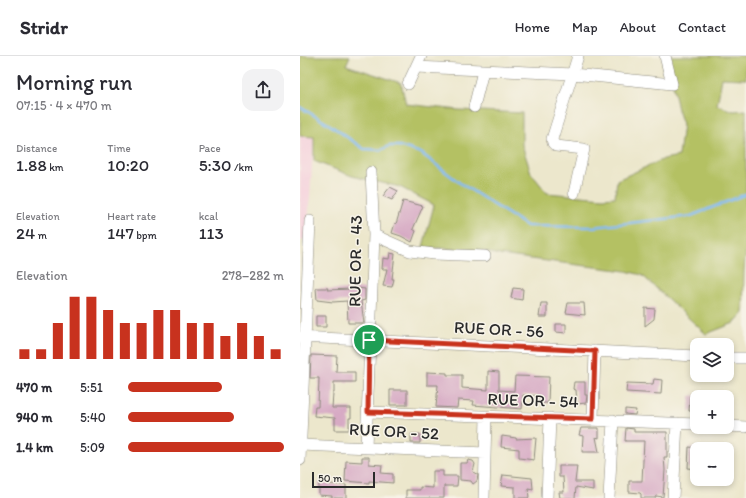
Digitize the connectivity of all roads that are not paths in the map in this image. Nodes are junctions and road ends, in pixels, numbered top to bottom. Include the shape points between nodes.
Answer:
1 (421, 56) edge
2 (578, 56) edge
3 (665, 56) edge
4 (416, 67) junction
5 (483, 71) junction
6 (573, 74) junction
7 (408, 84) dead end
8 (474, 106) dead end
9 (372, 172) dead end
10 (574, 193) dead end
11 (310, 222) dead end
12 (374, 235) junction
13 (485, 256) dead end
14 (303, 337) edge
15 (369, 340) junction
16 (595, 351) junction
17 (690, 356) edge
18 (734, 358) edge
19 (746, 358) edge
20 (368, 412) junction
21 (486, 416) junction
22 (550, 418) junction
23 (593, 419) junction
24 (613, 420) junction
25 (677, 423) junction
26 (690, 424) edge
27 (734, 426) edge
28 (746, 427) edge
29 (301, 445) edge
30 (366, 447) junction
31 (485, 453) junction
32 (300, 460) edge
33 (484, 498) edge
34 (547, 498) edge
35 (609, 498) edge
36 (673, 498) edge

1 - 4 street
2 - 6 street
3 - 6 street via 672,84
4 - 5 street
4 - 7 street
5 - 6 street
5 - 8 street
6 - 10 street via 552,139 556,146 584,150
9 - 12 street, RUE OR - 43
11 - 14 street
12 - 13 street via 410,251
12 - 15 street, RUE OR - 43
14 - 15 street, RUE OR - 56
14 - 29 street
15 - 16 street, RUE OR - 56
15 - 20 street, RUE OR - 43
16 - 17 street, RUE OR - 56
16 - 23 street
18 - 19 street
20 - 21 street, RUE OR - 54
20 - 30 street, RUE OR - 43
21 - 22 street, RUE OR - 54
21 - 31 street
22 - 23 street, RUE OR - 54
22 - 34 street
23 - 24 street, RUE OR - 54
24 - 25 street, RUE OR - 54
24 - 35 street
25 - 26 street, RUE OR - 54
25 - 36 street
27 - 28 street
29 - 30 street, RUE OR - 52
29 - 32 street
30 - 31 street, RUE OR - 52
31 - 33 street

